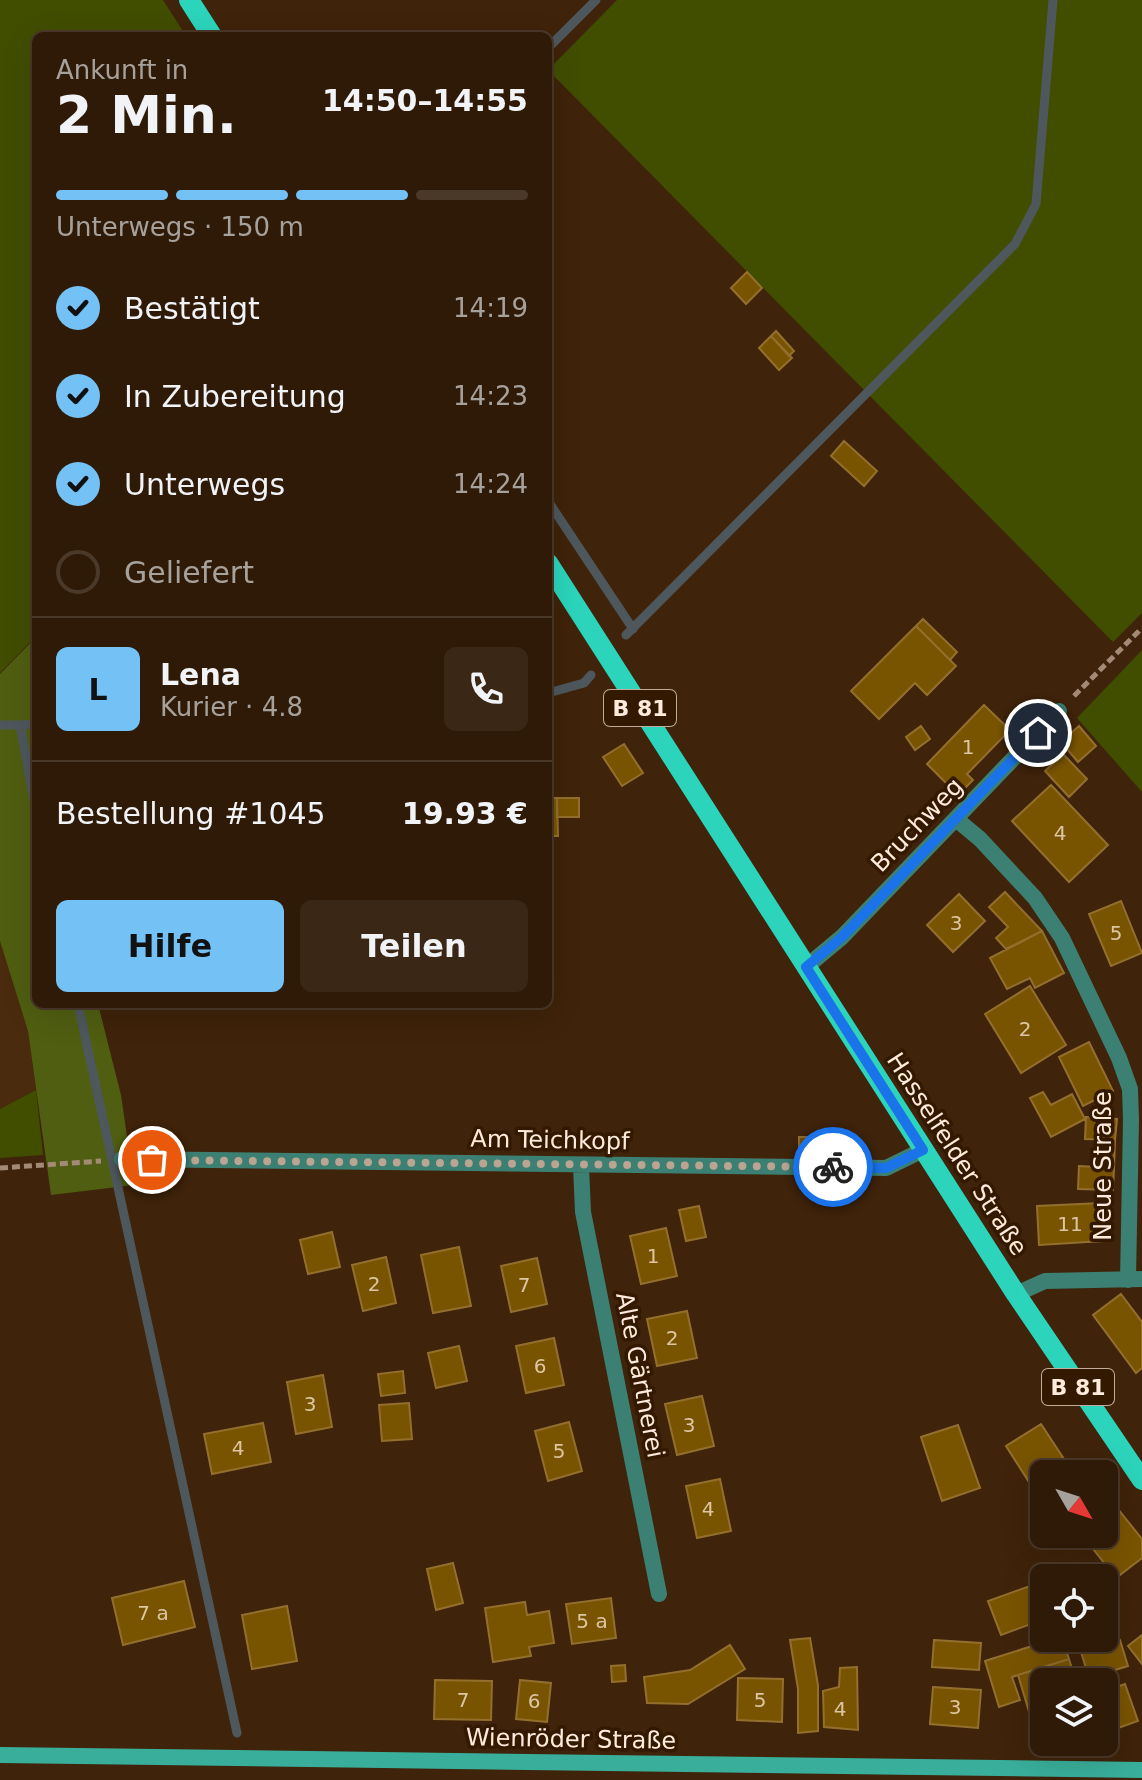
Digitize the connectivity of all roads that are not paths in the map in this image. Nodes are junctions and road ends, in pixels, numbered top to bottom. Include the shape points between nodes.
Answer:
1 (189, 0) edge
2 (209, 32) edge
3 (552, 569) edge
4 (1059, 711) road end
5 (956, 819) junction
6 (806, 967) junction
7 (923, 1150) junction
8 (122, 1159) dead end
9 (581, 1166) junction
10 (1135, 1279) edge
11 (1016, 1294) junction
12 (1142, 1480) edge
13 (659, 1594) dead end
14 (0, 1755) edge
15 (1142, 1770) edge

1 - 2 main road
3 - 6 main road, Hasselfelder Straße / B 81
4 - 5 street, Bruchweg
5 - 6 street, Bruchweg
5 - 10 street, Neue Straße via 1035,898 1062,938 1119,1058 1130,1089
6 - 7 main road, Hasselfelder Straße / B 81
7 - 9 street, Am Teichkopf via 886,1168
7 - 11 main road, Hasselfelder Straße / B 81
8 - 9 street, Am Teichkopf
9 - 13 street, Alte Gärtnerei via 583,1212
10 - 11 street via 1045,1281
11 - 12 main road, Hasselfelder Straße / B 81
14 - 15 main road, Wienröder Straße

